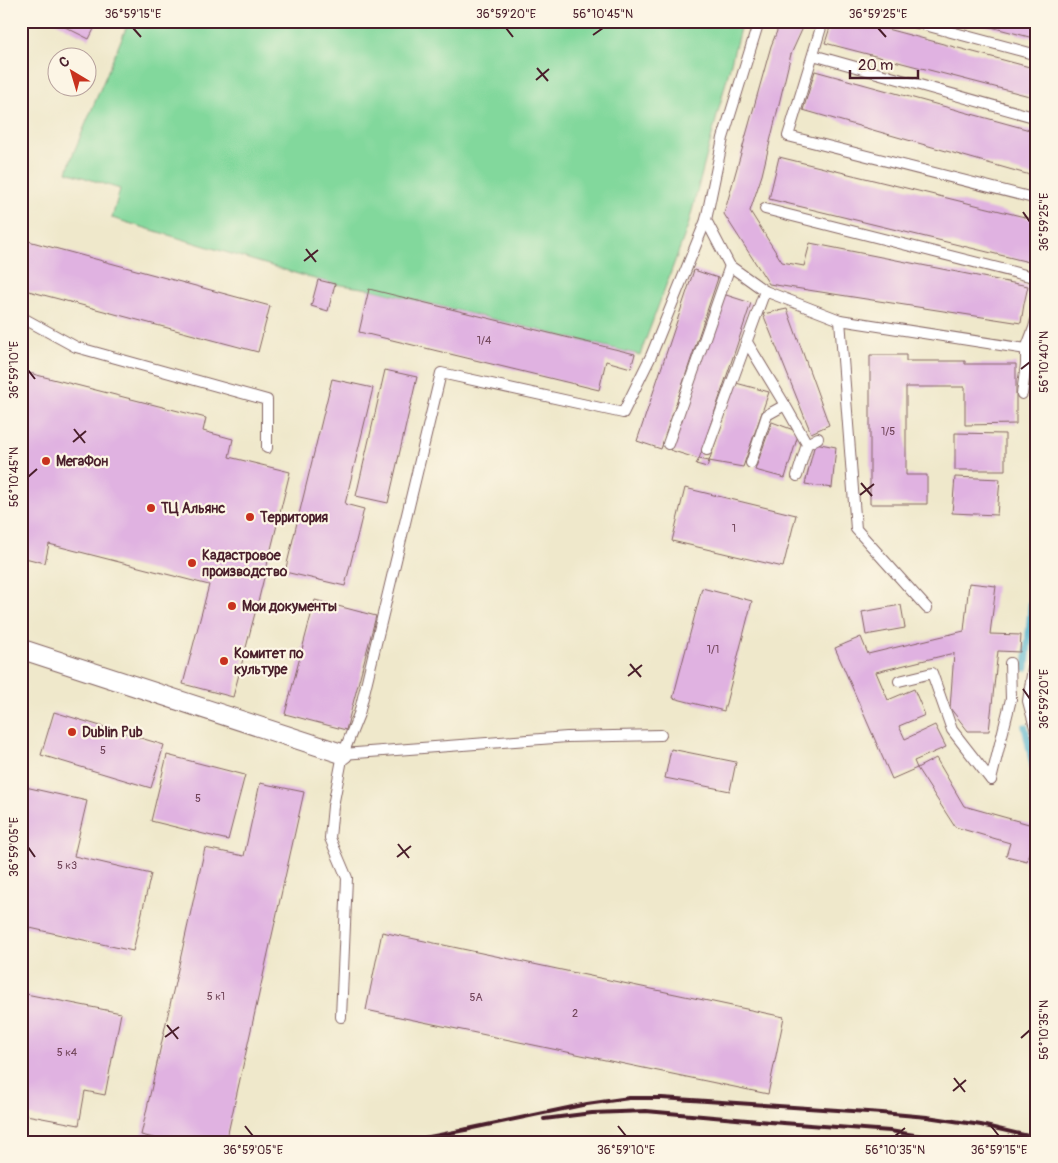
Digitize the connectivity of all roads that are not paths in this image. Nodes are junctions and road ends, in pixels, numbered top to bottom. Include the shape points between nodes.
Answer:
1 (759, 21) edge
2 (823, 21) edge
3 (910, 21) edge
4 (813, 55) junction
5 (1037, 55) edge
6 (1037, 118) edge
7 (1037, 199) edge
8 (765, 209) dead end
9 (706, 220) junction
10 (730, 266) junction
11 (1037, 278) edge
12 (765, 291) junction
13 (1037, 316) edge
14 (21, 317) edge
15 (840, 320) junction
16 (747, 342) junction
17 (1026, 349) junction
18 (1037, 354) edge
19 (1022, 394) dead end
20 (785, 405) junction
21 (818, 438) dead end
22 (668, 444) dead end
23 (807, 444) junction
24 (267, 448) dead end
25 (707, 450) dead end
26 (751, 463) dead end
27 (796, 476) dead end
28 (927, 608) dead end
29 (1037, 642) edge
30 (21, 649) edge
31 (1010, 663) dead end
32 (899, 681) dead end
33 (1011, 699) junction
34 (1028, 701) junction
35 (660, 735) dead end
36 (1037, 735) edge
37 (343, 754) junction
38 (341, 1017) dead end

1 - 9 lane via 723,138
2 - 4 lane
3 - 5 lane
4 - 6 lane
4 - 7 lane via 788,136
8 - 11 lane
9 - 10 lane
9 - 37 lane via 651,356 623,413 441,374 359,714
10 - 12 lane
10 - 22 lane
12 - 15 lane
12 - 16 lane
13 - 17 lane
14 - 24 lane via 76,347 266,400
15 - 17 lane
15 - 28 lane via 856,529
16 - 20 lane
16 - 25 lane
17 - 18 lane
17 - 19 lane
20 - 23 lane
20 - 26 lane via 767,415
21 - 23 lane
23 - 27 lane
29 - 34 lane
30 - 37 street
31 - 33 lane
32 - 33 lane via 932,673 952,730 991,780
33 - 34 lane
34 - 36 lane
35 - 37 lane via 568,737
37 - 38 lane via 330,838 347,878

